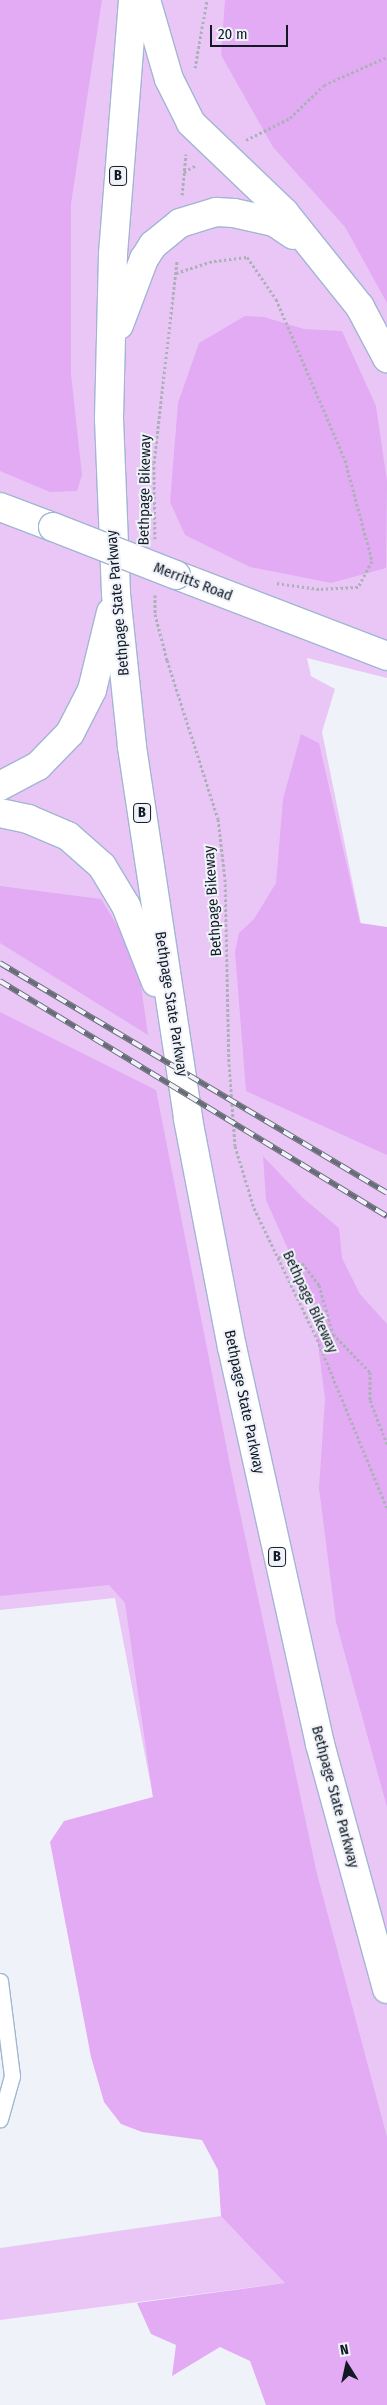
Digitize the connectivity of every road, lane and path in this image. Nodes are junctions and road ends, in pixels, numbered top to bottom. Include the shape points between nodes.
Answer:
1 (134, 0) edge
2 (146, 0) edge
3 (387, 57) edge
4 (221, 155) junction
5 (184, 173) dead end
6 (315, 250) junction
7 (109, 353) junction
8 (387, 358) edge
9 (0, 507) edge
10 (156, 541) dead end
11 (166, 581) junction
12 (265, 581) dead end
13 (116, 594) junction
14 (387, 656) edge
15 (0, 786) edge
16 (0, 813) edge
17 (175, 1032) junction
18 (277, 1257) junction
19 (387, 1444) edge
20 (387, 1508) edge
21 (0, 1981) edge
22 (387, 1989) edge
23 (0, 2119) edge

1 - 7 main road, Bethpage State Parkway / B via 118,171
2 - 4 main road via 160,55 179,102 191,123
3 - 4 path via 324,85 290,118
4 - 5 path
4 - 6 main road via 284,212
6 - 7 main road via 274,222 256,215 216,212 180,223 153,245 144,259
6 - 8 main road via 360,307
7 - 13 main road, Bethpage State Parkway / B via 109,489
9 - 11 main road, Merritts Road, bridge via 53,527
10 - 12 path, Bethpage Bikeway via 154,463 176,272 214,261 247,257 276,299 345,460 372,561 358,587 319,589
11 - 14 main road, Merritts Road
11 - 18 path, Bethpage Bikeway via 155,614 218,819 225,879 228,1064 235,1146 254,1208
13 - 15 main road via 92,690 70,733 38,766
13 - 17 main road, Bethpage State Parkway / B via 132,746
16 - 17 main road via 28,819 68,836 102,866 126,906
17 - 22 main road, Bethpage State Parkway / B via 208,1227 275,1545 320,1744
18 - 19 path via 302,1263 319,1286 334,1334 370,1372 370,1400
18 - 20 path, Bethpage Bikeway via 317,1339
21 - 23 lane via 12,2076

